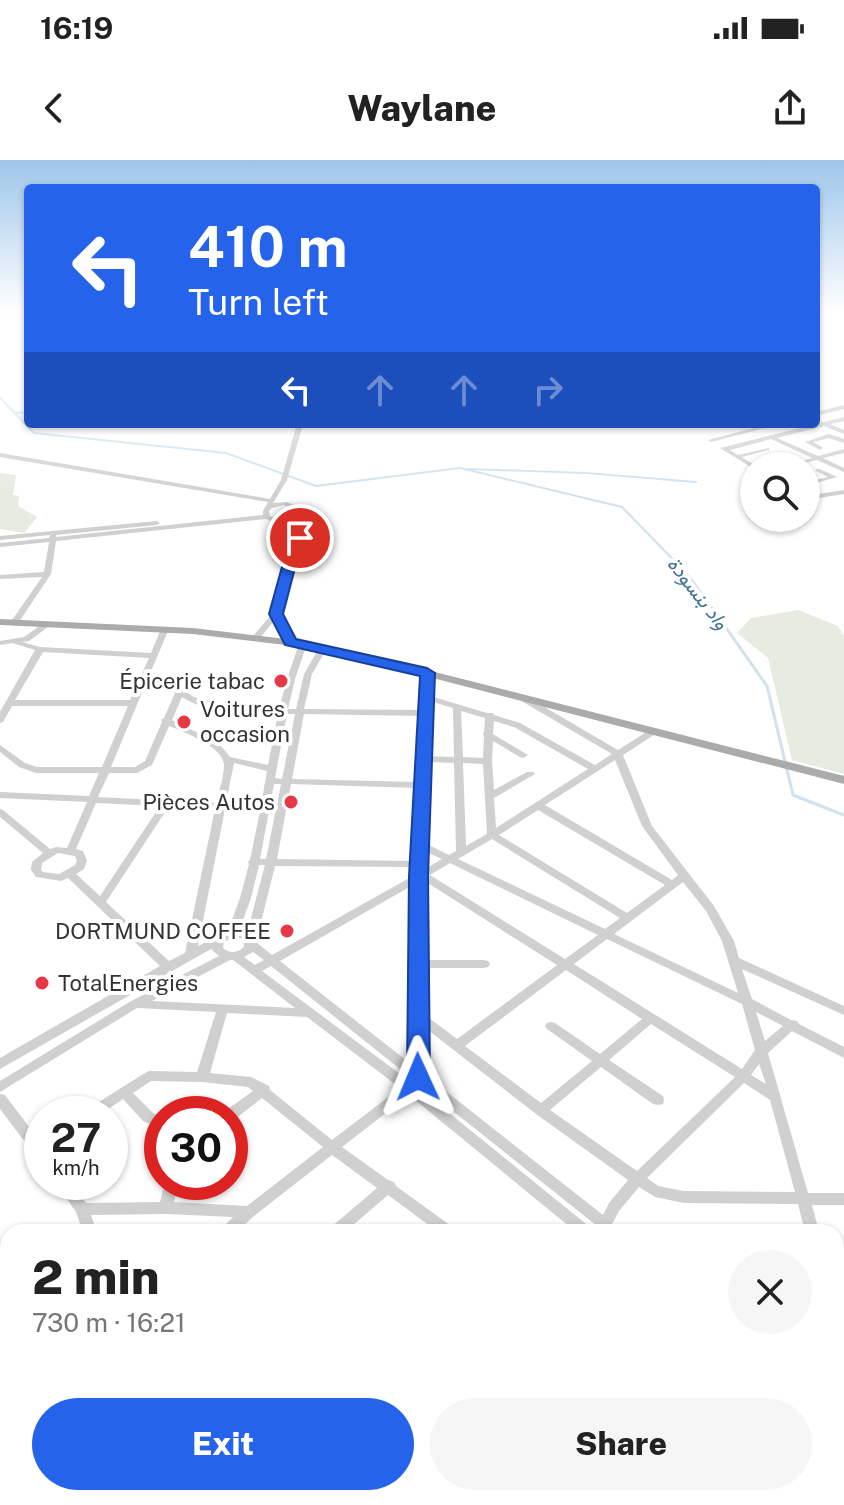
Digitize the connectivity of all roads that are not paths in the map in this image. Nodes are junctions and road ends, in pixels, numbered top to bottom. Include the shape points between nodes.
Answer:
1 (844, 407) edge
2 (820, 413) edge
3 (844, 419) edge
4 (820, 422) edge
5 (825, 424) junction
6 (820, 425) edge
7 (299, 428) edge
8 (760, 428) edge
9 (810, 428) edge
10 (799, 431) junction
11 (844, 432) edge
12 (771, 438) junction
13 (818, 438) junction
14 (844, 441) edge
15 (820, 448) dead end
16 (725, 449) junction
17 (767, 449) dead end
18 (844, 451) edge
19 (805, 452) edge
20 (0, 455) edge
21 (737, 457) junction
22 (820, 458) edge
23 (820, 458) edge
24 (740, 459) edge
25 (844, 470) edge
26 (820, 471) edge
27 (285, 478) junction
28 (820, 481) joint
29 (844, 492) edge
30 (820, 496) edge
31 (292, 504) junction
32 (268, 509) junction
33 (304, 524) junction
34 (281, 525) junction
35 (0, 538) edge
36 (53, 538) junction
37 (0, 545) edge
38 (294, 545) junction
39 (47, 574) junction
40 (0, 577) edge
41 (276, 614) junction
42 (0, 622) edge
43 (14, 623) junction
44 (48, 624) junction
45 (165, 629) junction
46 (256, 637) junction
47 (291, 642) junction
48 (16, 643) junction
49 (303, 644) junction
50 (1, 645) edge
51 (323, 648) junction
52 (40, 649) junction
53 (153, 656) junction
54 (146, 671) junction
55 (427, 673) junction
56 (179, 693) junction
57 (425, 697) junction
58 (521, 697) junction
59 (9, 703) junction
60 (131, 703) junction
61 (457, 706) junction
62 (285, 713) junction
63 (300, 713) junction
64 (425, 713) junction
65 (490, 715) junction
66 (0, 720) edge
67 (165, 720) junction
68 (654, 731) junction
69 (487, 734) junction
70 (0, 748) edge
71 (617, 753) junction
72 (523, 755) dead end
73 (229, 759) junction
74 (424, 759) junction
75 (458, 760) junction
76 (487, 761) junction
77 (593, 768) junction
78 (104, 769) junction
79 (272, 769) junction
80 (530, 774) dead end
81 (844, 780) edge
82 (269, 781) junction
83 (287, 782) junction
84 (421, 785) junction
85 (0, 795) edge
86 (490, 796) junction
87 (91, 801) junction
88 (165, 805) junction
89 (537, 805) junction
90 (219, 807) junction
91 (264, 808) junction
92 (0, 812) edge
93 (492, 835) junction
94 (420, 845) junction
95 (71, 850) junction
96 (461, 850) junction
97 (49, 853) junction
98 (448, 857) junction
99 (253, 862) junction
100 (271, 862) junction
101 (420, 871) junction
102 (71, 875) junction
103 (684, 876) junction
104 (671, 884) junction
105 (102, 901) junction
106 (627, 918) junction
107 (233, 933) junction
108 (607, 935) junction
109 (219, 940) junction
110 (251, 942) junction
111 (191, 953) junction
112 (232, 956) junction
113 (733, 960) junction
114 (272, 961) junction
115 (418, 964) junction
116 (484, 964) dead end
117 (567, 965) junction
118 (168, 967) junction
119 (255, 970) junction
120 (745, 1001) junction
121 (135, 1004) junction
122 (222, 1011) junction
123 (844, 1011) edge
124 (312, 1013) junction
125 (418, 1016) junction
126 (651, 1018) junction
127 (793, 1024) junction
128 (551, 1026) dead end
129 (456, 1046) junction
130 (761, 1052) junction
131 (844, 1053) edge
132 (601, 1060) junction
133 (0, 1064) edge
134 (202, 1077) junction
135 (418, 1077) junction
136 (743, 1077) junction
137 (0, 1087) edge
138 (409, 1088) junction
139 (264, 1090) junction
140 (124, 1092) junction
141 (118, 1096) edge
142 (776, 1097) junction
143 (0, 1099) edge
144 (658, 1100) dead end
145 (248, 1102) edge
146 (541, 1110) junction
147 (144, 1114) edge
148 (24, 1128) edge
149 (333, 1148) junction
150 (638, 1178) junction
151 (389, 1186) junction
152 (802, 1198) junction
153 (844, 1199) edge
154 (75, 1200) edge
155 (168, 1200) edge
156 (166, 1208) junction
157 (82, 1209) junction
158 (249, 1212) junction
159 (87, 1224) edge
160 (236, 1224) edge
161 (344, 1224) edge
162 (439, 1224) edge
163 (576, 1224) edge
164 (598, 1224) edge
165 (605, 1224) edge
166 (810, 1224) edge

1 - 2 street
3 - 5 street
4 - 5 street
5 - 6 street
5 - 11 street
7 - 27 street
8 - 16 street via 711,440
9 - 10 street
10 - 12 street
10 - 13 street
12 - 16 street
12 - 19 street
13 - 14 street
13 - 15 street via 808,442
16 - 21 street
17 - 21 street
18 - 22 street
20 - 32 street
21 - 24 street
23 - 25 street
26 - 28 street via 834,477
27 - 31 street
27 - 32 street
28 - 29 street
29 - 30 street
31 - 32 street via 275,503
31 - 33 street via 306,513
32 - 34 street
32 - 36 street
33 - 34 street
33 - 38 street
34 - 38 street
35 - 36 street
36 - 37 street
36 - 39 street
38 - 41 street
39 - 40 street
39 - 43 street
41 - 46 street
41 - 47 street
42 - 43 main road
43 - 44 main road
44 - 45 main road
44 - 48 street
45 - 46 main road
45 - 53 street
46 - 47 main road
47 - 49 main road
48 - 50 street
48 - 52 street
49 - 51 main road
49 - 62 street
51 - 55 main road
51 - 63 street via 308,674
52 - 53 street
52 - 59 street
53 - 54 street
54 - 56 street
54 - 60 street
55 - 57 street
55 - 58 main road
56 - 62 street via 228,711
56 - 67 street
57 - 61 street
57 - 64 street
58 - 68 main road
58 - 71 street
59 - 60 street
59 - 66 street
60 - 78 street
61 - 65 street
61 - 75 street
62 - 63 street
62 - 79 street
63 - 64 street
63 - 83 street
64 - 74 street
65 - 69 street
65 - 77 street via 531,731
67 - 73 street
67 - 78 street via 146,765 137,770
68 - 71 street
68 - 81 main road
69 - 72 street
69 - 76 street
70 - 78 street via 32,769
71 - 77 street
71 - 103 street via 647,826
73 - 79 street
73 - 90 street
74 - 75 street
74 - 84 street
75 - 76 street
75 - 96 street
76 - 86 street
77 - 89 street
78 - 87 street
79 - 82 street
80 - 86 street
82 - 83 street
82 - 91 street
83 - 84 street
83 - 100 street
84 - 94 street
85 - 87 street
86 - 93 street
87 - 88 street
87 - 95 street
88 - 90 street
88 - 105 street
89 - 93 street
89 - 104 street
90 - 91 street
90 - 111 street
91 - 99 street
92 - 97 street
93 - 96 street
93 - 106 street
94 - 98 street
94 - 101 street
95 - 97 street
95 - 102 street via 82,861
96 - 98 street
97 - 102 street via 37,862 38,874 54,879
98 - 101 street
98 - 108 street
99 - 100 street
99 - 107 street
100 - 101 street
100 - 110 street
101 - 114 street
101 - 115 street
101 - 117 street
102 - 105 street
103 - 104 street
103 - 113 street via 719,923
104 - 106 street
105 - 118 street
106 - 108 street
107 - 109 street
107 - 110 street via 244,934
108 - 117 street
108 - 120 street
109 - 111 street
109 - 112 street via 217,949
110 - 112 street via 246,952
110 - 114 street
111 - 118 street
112 - 119 street
112 - 121 street
113 - 120 street
113 - 123 street
114 - 119 street
114 - 135 street
115 - 116 street
115 - 125 street
117 - 126 street
117 - 129 street
118 - 133 street
119 - 124 street
120 - 127 street
120 - 130 street
121 - 122 street
121 - 137 street
122 - 124 street
122 - 134 street
124 - 138 street
125 - 129 street
125 - 135 street
126 - 132 street
126 - 136 street
127 - 130 street
127 - 131 street
128 - 132 street
129 - 146 street
130 - 136 street
130 - 142 street
132 - 144 street
132 - 146 street
134 - 139 street via 245,1081
134 - 140 street via 152,1076
135 - 138 street
135 - 164 street
136 - 142 street
136 - 150 street
138 - 149 street
138 - 163 street
139 - 145 street
139 - 149 street
140 - 141 street
140 - 147 street
142 - 152 street
143 - 148 street
146 - 150 street
149 - 151 street
149 - 158 street
150 - 152 street via 655,1191 676,1197
150 - 165 street
151 - 161 street
151 - 162 street
152 - 153 street
152 - 166 street
154 - 157 street
155 - 156 street
156 - 157 street
156 - 158 street
157 - 159 street
158 - 160 street

